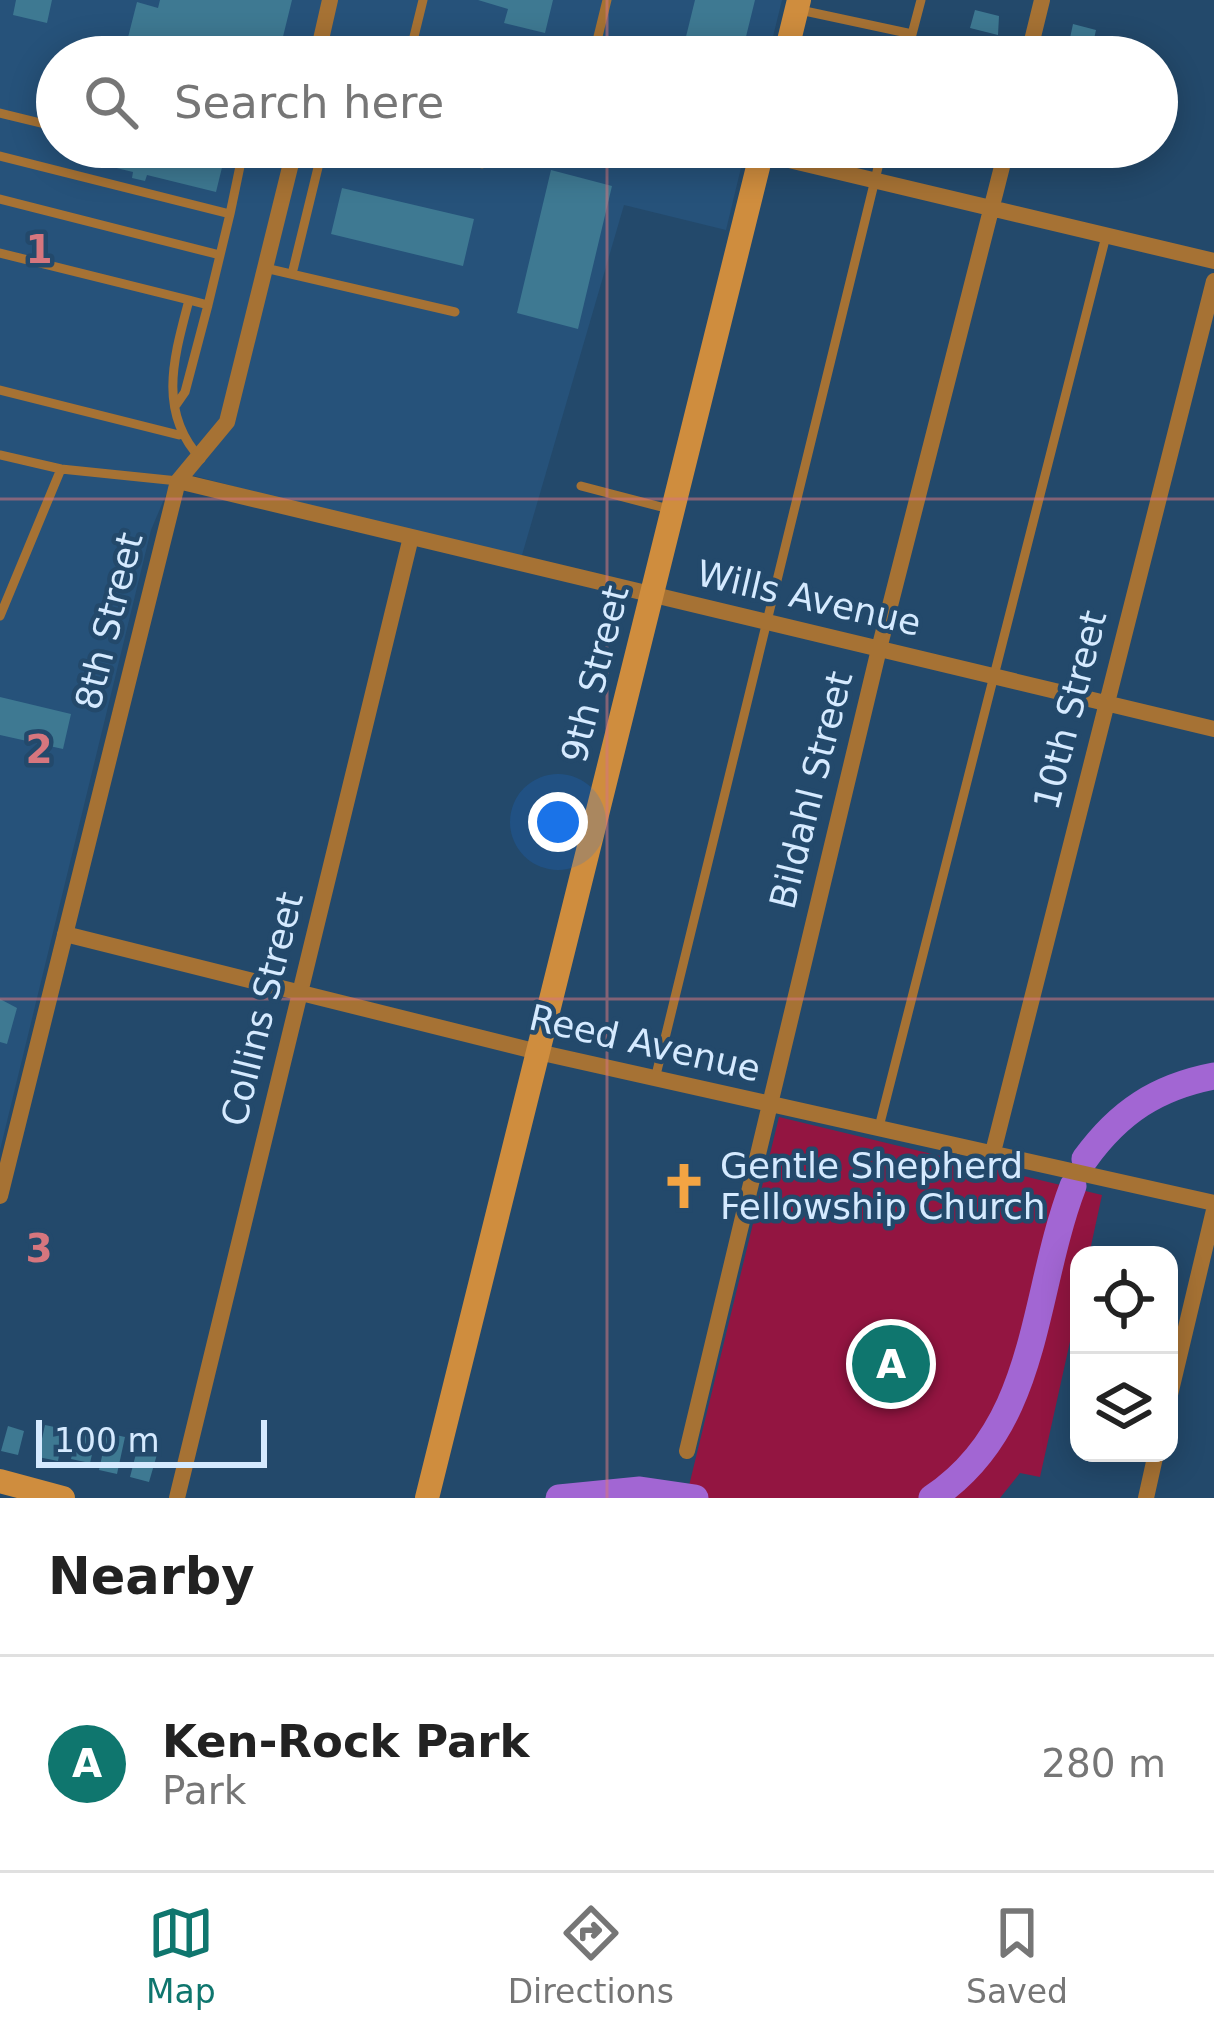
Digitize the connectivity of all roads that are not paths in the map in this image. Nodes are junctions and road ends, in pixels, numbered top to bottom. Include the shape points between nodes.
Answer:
1 (330, 0) edge
2 (423, 0) edge
3 (607, 0) edge
4 (921, 0) edge
5 (1042, 0) edge
6 (798, 5) edge
7 (912, 34) joint
8 (321, 36) edge
9 (414, 36) edge
10 (598, 36) edge
11 (790, 36) edge
12 (1033, 36) edge
13 (0, 112) edge
14 (36, 121) edge
15 (0, 156) edge
16 (36, 165) edge
17 (48, 168) edge
18 (240, 168) edge
19 (290, 168) edge
20 (318, 168) edge
21 (758, 168) edge
22 (825, 168) edge
23 (878, 168) edge
24 (1002, 168) edge
25 (874, 182) junction
26 (0, 199) edge
27 (992, 210) junction
28 (230, 214) junction
29 (1106, 236) junction
30 (0, 253) edge
31 (220, 255) junction
32 (1214, 261) edge
33 (265, 268) junction
34 (292, 274) junction
35 (1214, 281) edge
36 (189, 300) junction
37 (208, 305) junction
38 (455, 313) dead end
39 (0, 390) edge
40 (176, 405) junction
41 (179, 435) junction
42 (0, 455) edge
43 (201, 458) junction
44 (61, 469) junction
45 (178, 481) junction
46 (580, 486) dead end
47 (673, 510) junction
48 (411, 537) junction
49 (652, 594) junction
50 (0, 616) edge
51 (766, 622) junction
52 (879, 649) junction
53 (994, 676) junction
54 (1105, 703) junction
55 (1214, 729) edge
56 (65, 934) junction
57 (300, 991) junction
58 (538, 1052) junction
59 (655, 1079) junction
60 (769, 1105) junction
61 (878, 1130) junction
62 (992, 1156) junction
63 (0, 1196) edge
64 (1214, 1207) edge
65 (1178, 1361) edge
66 (687, 1451) dead end
67 (1154, 1462) edge
68 (0, 1481) edge
69 (63, 1498) edge
70 (177, 1498) edge
71 (427, 1498) edge
72 (1146, 1498) edge

1 - 8 street
2 - 9 lane
3 - 10 lane
4 - 7 lane
5 - 12 street
6 - 7 lane
6 - 11 street
13 - 14 lane
15 - 16 lane
17 - 28 lane
18 - 28 lane
19 - 33 street
20 - 34 lane
21 - 47 street, 9th Street
22 - 25 street
23 - 25 lane
24 - 27 street, Bildahl Street
25 - 27 street
25 - 51 lane
26 - 31 lane
27 - 29 street
27 - 52 street, Bildahl Street
28 - 31 lane
29 - 32 street
29 - 53 lane
30 - 36 lane
31 - 37 lane
33 - 34 lane
33 - 43 street via 227,422
34 - 38 lane
35 - 54 street, 10th Street
36 - 37 lane
36 - 40 lane via 174,356
37 - 40 lane
39 - 41 lane
40 - 41 lane
41 - 43 lane
42 - 44 lane
43 - 45 street
44 - 45 lane
44 - 50 lane
45 - 48 street, Wills Avenue
45 - 56 street, 8th Street
46 - 47 lane
47 - 49 street, 9th Street
48 - 49 street, Wills Avenue
48 - 57 street, Collins Street
49 - 51 street, Wills Avenue
49 - 58 street, 9th Street
51 - 52 street, Wills Avenue
51 - 59 lane
52 - 53 street, Wills Avenue
52 - 60 street, Bildahl Street
53 - 54 street, Wills Avenue
53 - 61 lane
54 - 55 street, Wills Avenue
54 - 62 street, 10th Street
56 - 57 street, Reed Avenue
56 - 63 street, 8th Street
57 - 58 street, Reed Avenue
57 - 70 street, Collins Street
58 - 59 street, Reed Avenue
58 - 71 street, 9th Street
59 - 60 street, Reed Avenue
60 - 61 street, Reed Avenue
60 - 66 street, Bildahl Street
61 - 62 street, Reed Avenue
62 - 64 street, Reed Avenue
64 - 65 street
67 - 72 street
68 - 69 street

